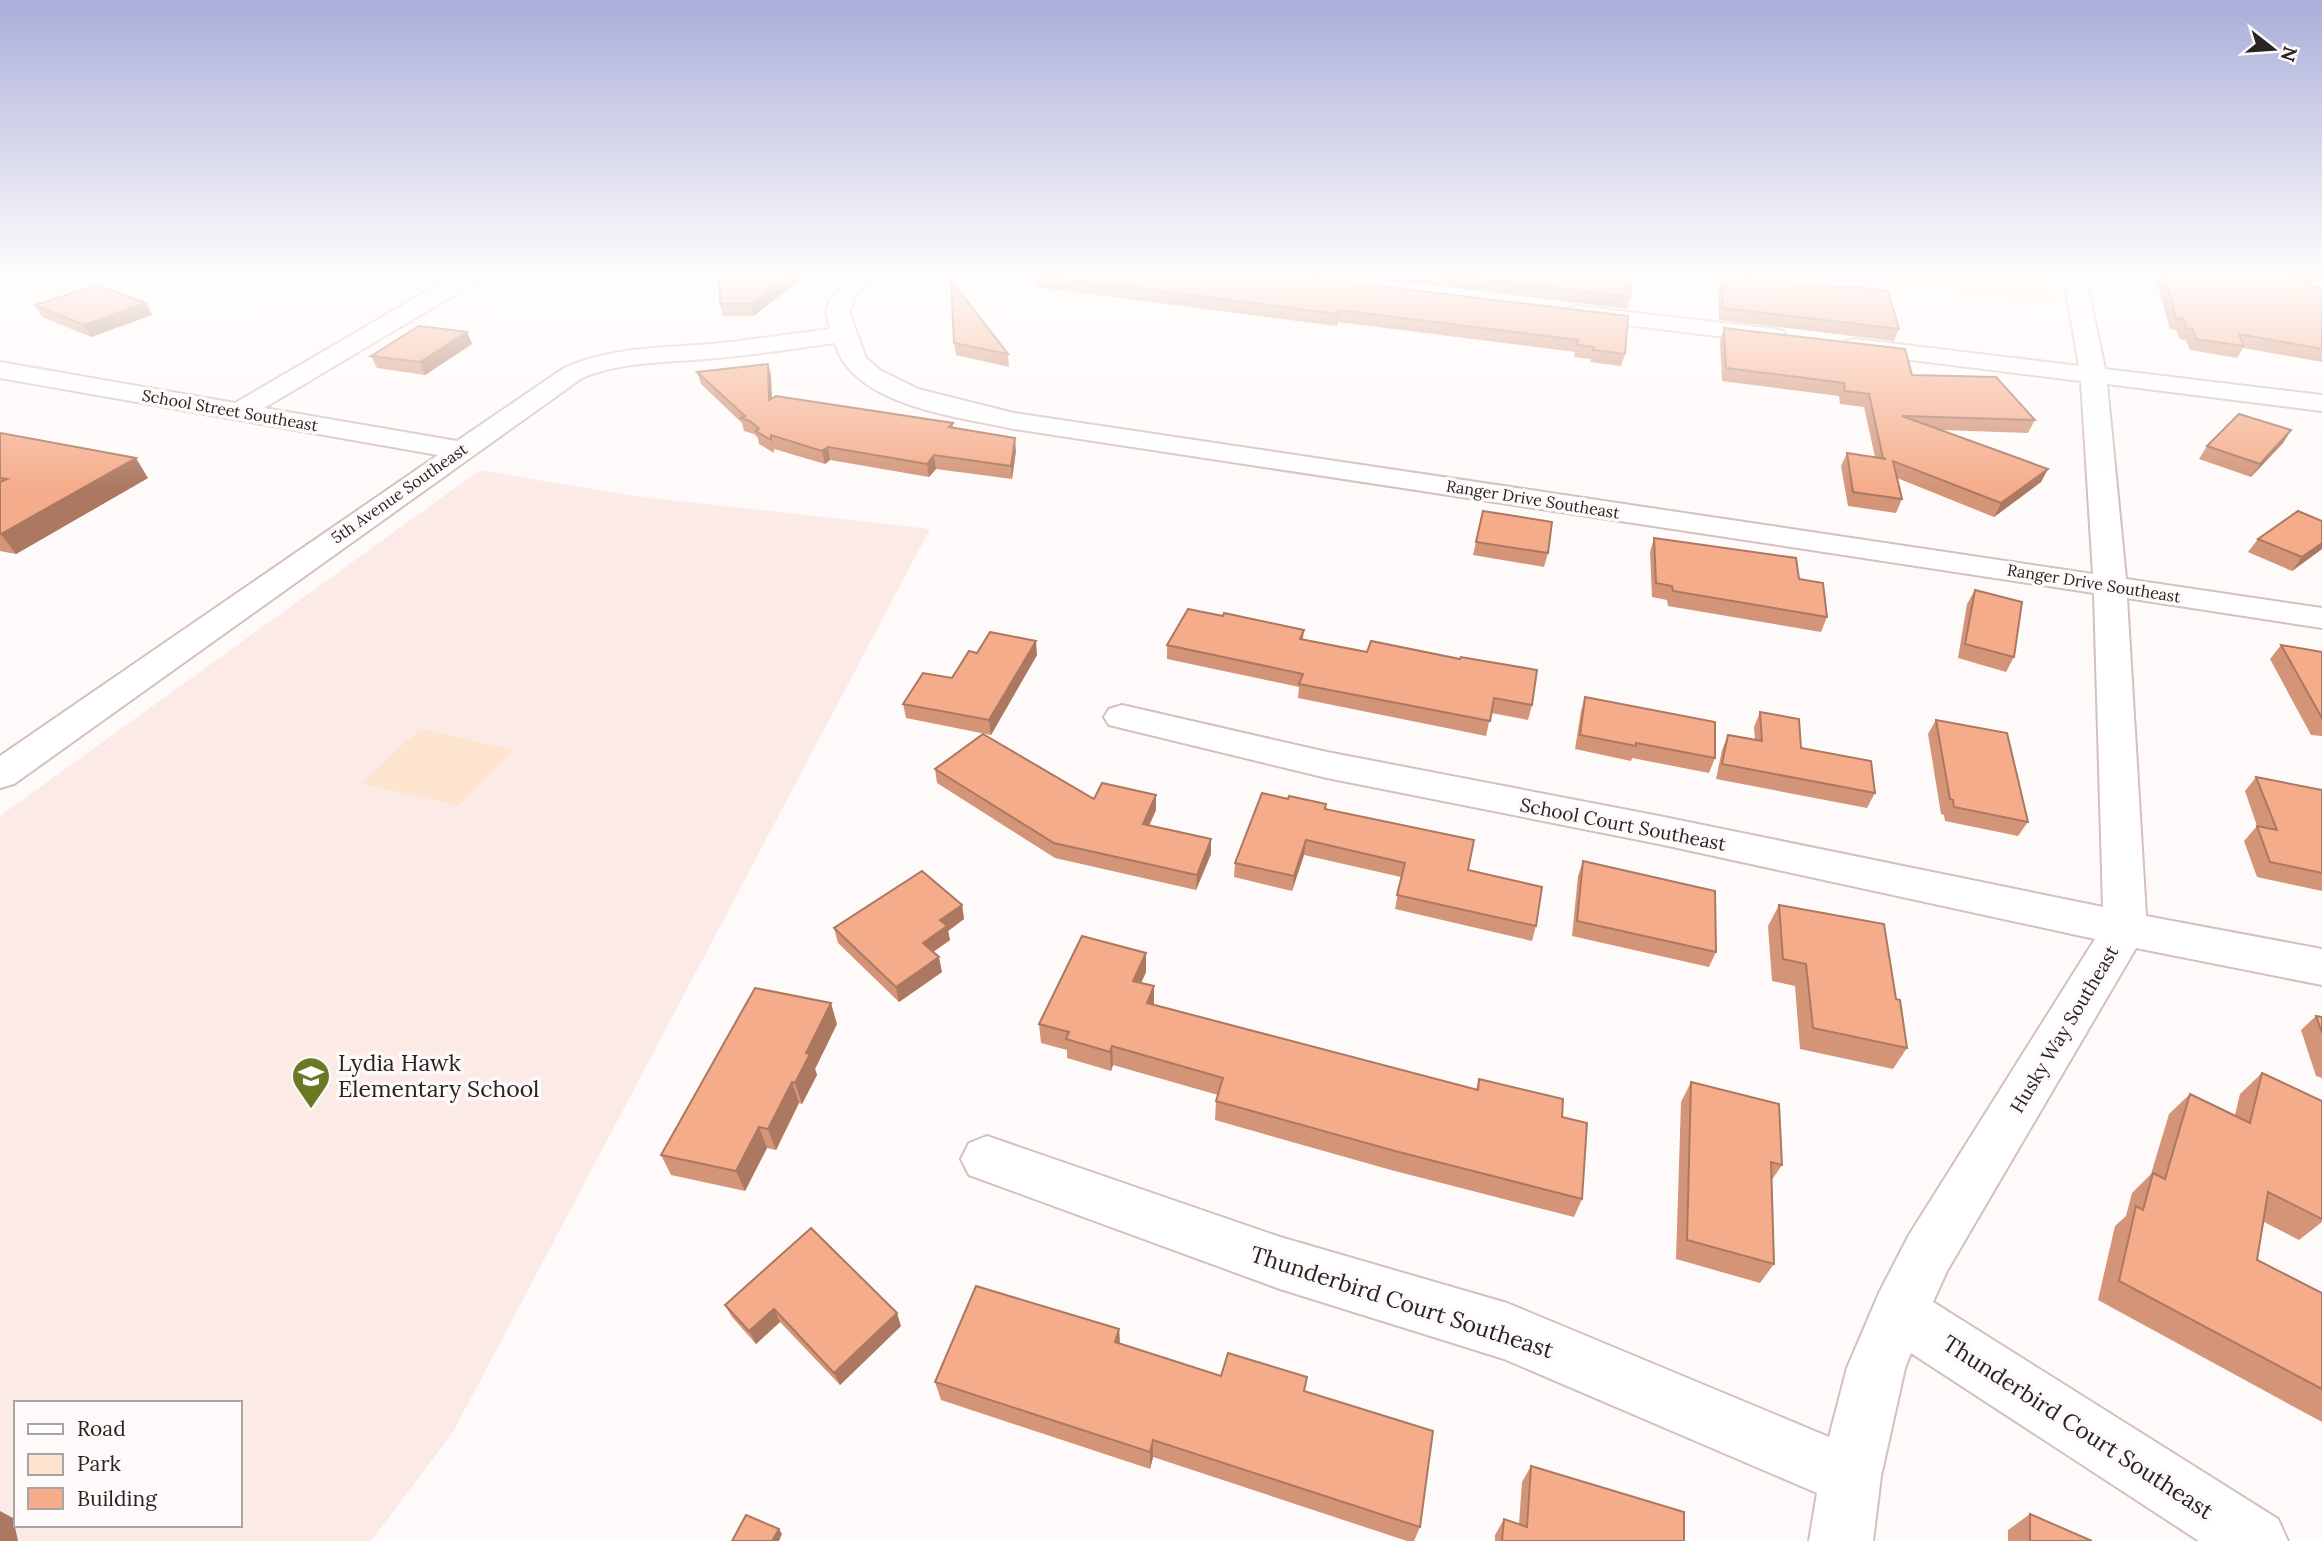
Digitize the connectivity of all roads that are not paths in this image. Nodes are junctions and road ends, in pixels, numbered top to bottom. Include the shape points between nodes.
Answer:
1 (348, 346) edge
2 (757, 346) edge
3 (848, 346) edge
4 (1857, 346) edge
5 (2088, 346) edge
6 (0, 370) edge
7 (2093, 375) junction
8 (2322, 403) edge
9 (239, 412) junction
10 (459, 450) junction
11 (2110, 586) junction
12 (2322, 618) edge
13 (1122, 716) dead end
14 (0, 775) edge
15 (2125, 929) junction
16 (2322, 967) edge
17 (987, 1159) dead end
18 (1899, 1313) junction
19 (1850, 1476) junction
20 (1841, 1541) edge
21 (2256, 1541) edge

1 - 9 street
2 - 10 street, 5th Avenue Southeast via 592,363
3 - 11 street, Ranger Drive Southeast via 857,363 891,386 944,405 1014,421
4 - 7 street
5 - 7 street, Husky Way Southeast
6 - 9 street, School Street Southeast
7 - 8 street
7 - 11 street, Husky Way Southeast
9 - 10 street, School Street Southeast
10 - 14 street, 5th Avenue Southeast
11 - 12 street, Ranger Drive Southeast
11 - 15 street, Husky Way Southeast
13 - 15 street, School Court Southeast via 1327,765
15 - 16 street
15 - 18 street, Husky Way Southeast via 1928,1253
17 - 19 street, Thunderbird Court Southeast via 1280,1263 1507,1331
18 - 19 street, Husky Way Southeast via 1876,1368
18 - 21 street, Thunderbird Court Southeast
19 - 20 street, Husky Way Southeast

